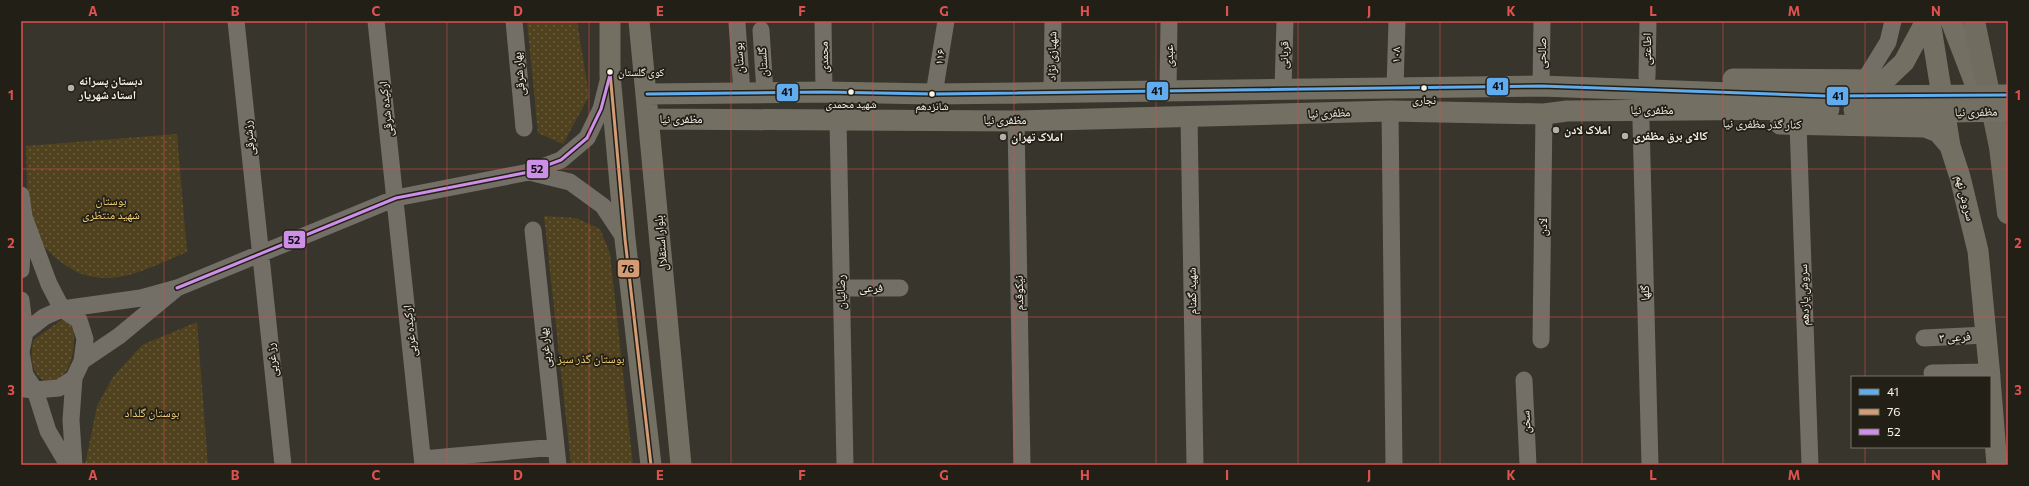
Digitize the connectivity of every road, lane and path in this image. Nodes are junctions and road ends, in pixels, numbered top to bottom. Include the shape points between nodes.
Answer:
1 (236, 21) edge
2 (376, 21) edge
3 (514, 21) edge
4 (610, 21) edge
5 (639, 21) edge
6 (823, 21) edge
7 (946, 21) edge
8 (1053, 21) edge
9 (1169, 21) edge
10 (1285, 21) edge
11 (1397, 21) edge
12 (1542, 21) edge
13 (1648, 21) edge
14 (1893, 21) edge
15 (1926, 21) edge
16 (1930, 21) edge
17 (1951, 21) edge
18 (1974, 21) edge
19 (737, 23) dead end
20 (761, 30) dead end
21 (610, 75) junction
22 (1647, 77) junction
23 (1885, 80) junction
24 (1864, 81) junction
25 (1541, 86) junction
26 (1395, 88) junction
27 (1283, 89) junction
28 (1168, 90) junction
29 (824, 92) junction
30 (1052, 92) junction
31 (742, 93) junction
32 (765, 93) junction
33 (647, 94) junction
34 (688, 94) junction
35 (934, 94) junction
36 (2008, 95) edge
37 (1828, 103) junction
38 (1390, 111) junction
39 (2008, 111) edge
40 (1544, 114) junction
41 (1189, 117) junction
42 (649, 119) junction
43 (700, 119) junction
44 (838, 120) junction
45 (1016, 121) junction
46 (1641, 122) junction
47 (1798, 124) junction
48 (1884, 126) junction
49 (524, 128) dead end
50 (1950, 146) junction
51 (2000, 147) junction
52 (529, 172) junction
53 (21, 195) edge
54 (396, 198) junction
55 (2008, 213) edge
56 (24, 217) junction
57 (533, 230) dead end
58 (625, 238) junction
59 (262, 254) junction
60 (21, 270) edge
61 (177, 288) junction
62 (841, 288) junction
63 (900, 288) dead end
64 (21, 300) edge
65 (62, 309) junction
66 (23, 334) edge
67 (1986, 335) junction
68 (1924, 338) dead end
69 (1541, 340) dead end
70 (21, 352) edge
71 (82, 361) junction
72 (1932, 373) dead end
73 (1990, 376) edge
74 (74, 378) junction
75 (1524, 380) dead end
76 (28, 389) edge
77 (1991, 407) edge
78 (556, 447) junction
79 (423, 462) edge
80 (68, 465) edge
81 (74, 465) edge
82 (282, 465) edge
83 (558, 465) edge
84 (651, 465) edge
85 (681, 465) edge
86 (845, 465) edge
87 (1022, 465) edge
88 (1195, 465) edge
89 (1394, 465) edge
90 (1528, 465) edge
91 (1650, 465) edge
92 (1810, 465) edge
93 (1997, 465) edge

1 - 59 street, رزشرقی
2 - 54 street, ارکیده شرقی
3 - 49 street, بهار شرقی
4 - 21 main road
5 - 33 main road, بلوار استقلال
6 - 29 street, محمدی
7 - 35 street, ۱۱۶
8 - 30 street, شهبازی نژاد
9 - 28 street, عبدی
10 - 27 street, قربانی
11 - 26 street, ۱۰۸
12 - 25 street, صالحی
13 - 22 street, اطاعتی
14 - 24 street via 1888,42
15 - 23 main road via 1904,62
16 - 50 main road, سروش نهم
17 - 51 main road
18 - 51 highway
19 - 31 street, بوستان
20 - 32 street, گلستان
21 - 52 street via 601,109 586,138 561,160
21 - 58 main road
22 - 24 main road
22 - 25 main road
23 - 24 main road
23 - 48 main road via 1890,94 1888,118
25 - 26 main road, مظفری نیا
25 - 37 main road, مظفری نیا
26 - 27 main road, مظفری نیا
27 - 28 main road, مظفری نیا
28 - 30 main road, مظفری نیا
29 - 32 main road, مظفری نیا
29 - 35 main road, مظفری نیا
30 - 35 main road, مظفری نیا
31 - 32 main road, مظفری نیا
31 - 34 main road, مظفری نیا
33 - 34 main road, مظفری نیا
33 - 42 main road, بلوار استقلال
34 - 43 main road via 681,100 680,108
36 - 37 main road, مظفری نیا, bridge
37 - 39 main road, مظفری نیا, bridge via 1952,112
37 - 40 main road, مظفری نیا via 1567,110
38 - 40 main road, مظفری نیا
38 - 41 main road, مظفری نیا
38 - 89 street
40 - 46 main road, کنار گذر مظفری نیا
40 - 69 street, لادن
41 - 45 main road, مظفری نیا
41 - 88 street, شهید گمنام
42 - 43 main road, مظفری نیا
42 - 85 main road, بلوار استقلال
43 - 44 main road, مظفری نیا
44 - 45 main road, مظفری نیا
44 - 62 street, رضائیان
45 - 87 street, نیکوقدم
46 - 47 main road, کنار گذر مظفری نیا
46 - 91 street, گلها
47 - 48 main road, کنار گذر مظفری نیا
47 - 92 street, سروش یازدهم
48 - 50 main road, کنار گذر مظفری نیا via 1925,127 1938,132
50 - 67 main road, سروش نهم via 1978,251
51 - 55 highway
52 - 54 street
52 - 58 street via 570,182 603,206
53 - 56 street
54 - 59 street
54 - 79 street, ارکیده غربی
56 - 60 street
56 - 65 street via 48,284
57 - 78 street, بهار غربی
58 - 84 main road
59 - 61 street
59 - 82 street, رز غربی
61 - 65 street via 141,298
61 - 71 street via 119,336
62 - 63 street, فرعی
62 - 86 street, رضائیان
64 - 66 street
65 - 66 street via 44,317
65 - 71 street via 79,320 86,339
66 - 70 street
67 - 68 street, فرعی ۳
67 - 73 main road, سروش نهم
70 - 76 street
71 - 74 street
72 - 73 street
74 - 76 street via 59,388
74 - 81 street via 71,420
75 - 90 street, سخن
76 - 80 street
77 - 93 main road, سروش نهم
78 - 79 street
78 - 83 street, بهار غربی

